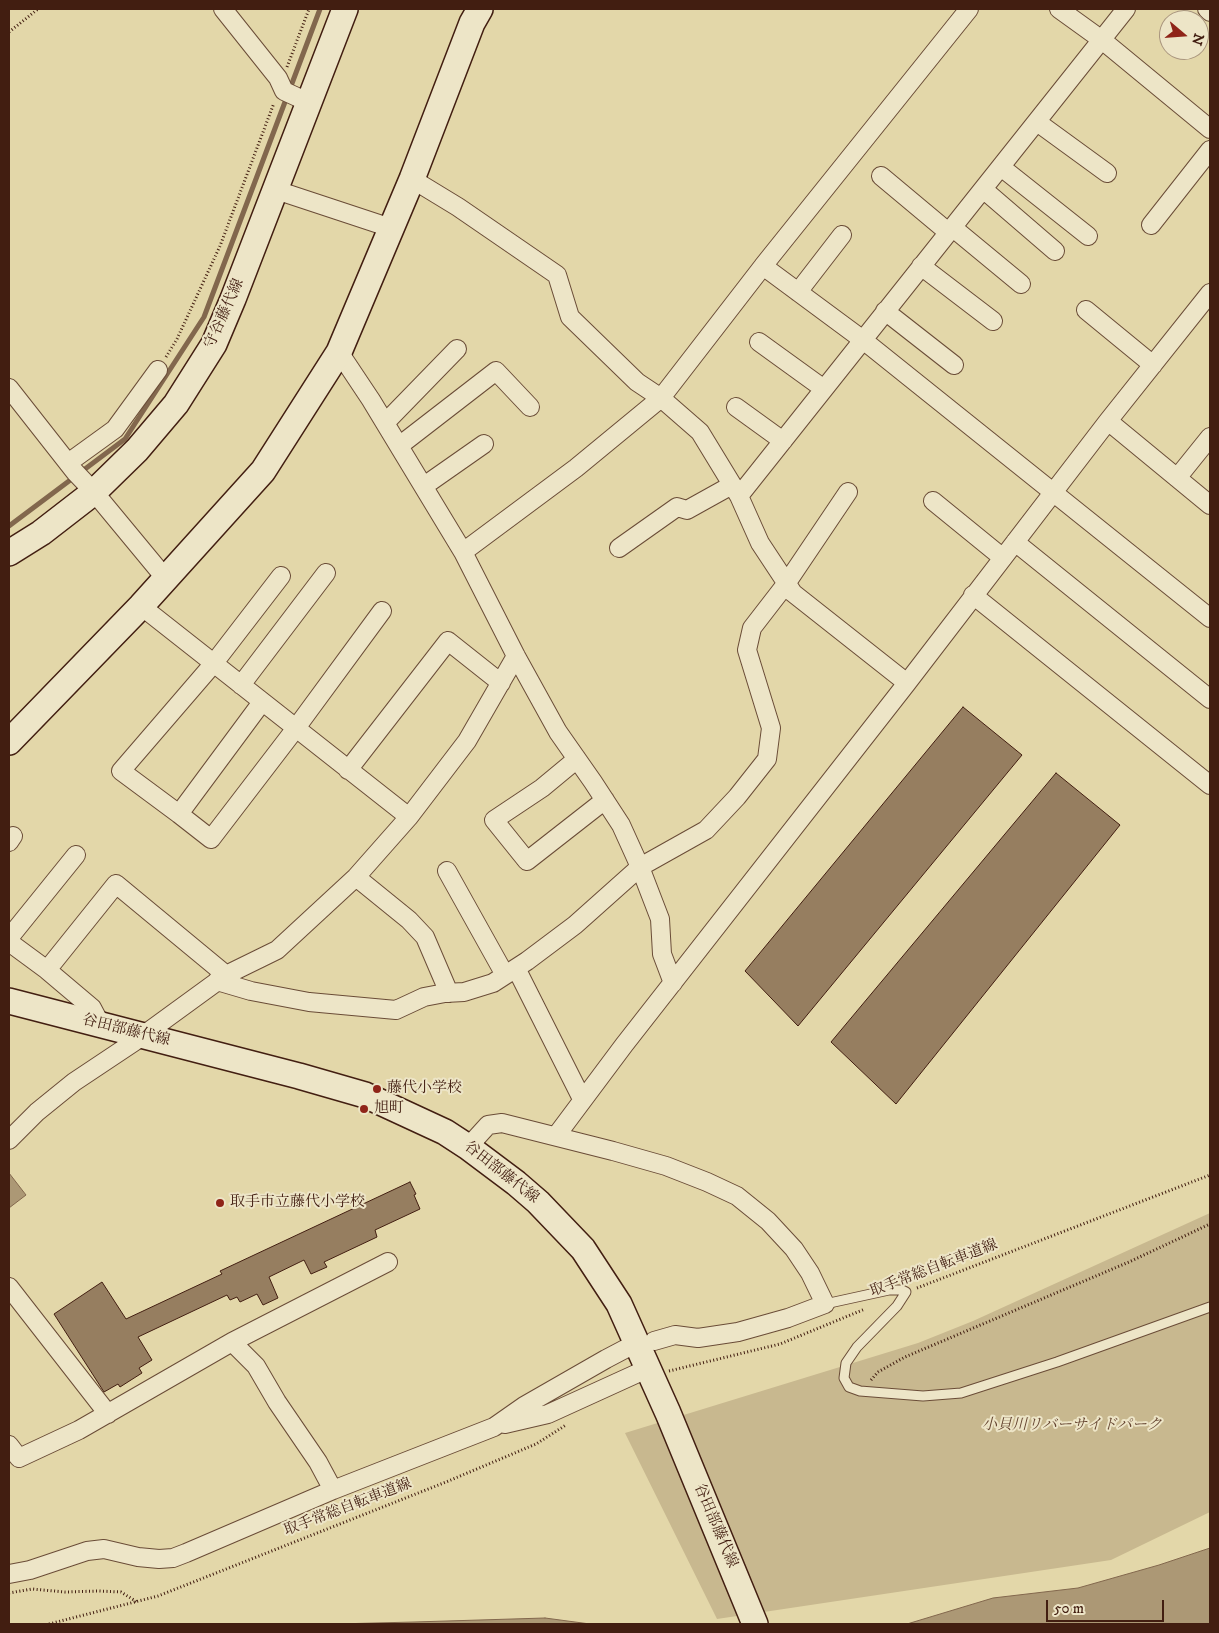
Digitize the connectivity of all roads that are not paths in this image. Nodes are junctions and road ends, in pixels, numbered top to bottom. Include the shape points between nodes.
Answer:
1 (223, 9) edge
2 (345, 9) edge
3 (480, 9) edge
4 (969, 9) edge
5 (1059, 9) edge
6 (1126, 9) edge
7 (1207, 9) edge
8 (1210, 12) edge
9 (1102, 40) junction
10 (310, 103) junction
11 (1037, 122) junction
12 (1210, 129) edge
13 (1210, 150) edge
14 (1001, 167) junction
15 (1107, 173) dead end
16 (881, 176) dead end
17 (412, 178) junction
18 (983, 189) junction
19 (276, 190) junction
20 (1151, 225) dead end
21 (391, 228) junction
22 (950, 230) junction
23 (842, 235) dead end
24 (1088, 236) dead end
25 (1055, 251) dead end
26 (763, 266) junction
27 (921, 266) junction
28 (1021, 284) dead end
29 (798, 292) junction
30 (1210, 293) edge
31 (1086, 310) dead end
32 (885, 312) junction
33 (992, 320) dead end
34 (863, 340) junction
35 (760, 342) dead end
36 (457, 349) dead end
37 (339, 352) junction
38 (954, 365) dead end
39 (1153, 365) junction
40 (158, 370) road end
41 (9, 388) edge
42 (824, 389) junction
43 (661, 398) junction
44 (530, 407) dead end
45 (736, 407) dead end
46 (1108, 421) junction
47 (386, 423) junction
48 (1210, 436) edge
49 (783, 440) junction
50 (484, 444) dead end
51 (399, 446) junction
52 (68, 463) junction
53 (1177, 478) junction
54 (424, 486) junction
55 (736, 491) junction
56 (94, 492) junction
57 (848, 492) dead end
58 (1054, 494) junction
59 (933, 501) dead end
60 (1210, 505) edge
61 (1016, 542) junction
62 (619, 548) dead end
63 (464, 552) junction
64 (9, 553) edge
65 (1003, 558) junction
66 (326, 573) dead end
67 (281, 576) dead end
68 (166, 579) junction
69 (786, 584) junction
70 (974, 595) junction
71 (141, 606) junction
72 (382, 611) dead end
73 (1210, 618) edge
74 (516, 656) junction
75 (214, 663) junction
76 (501, 683) junction
77 (907, 683) junction
78 (241, 684) junction
79 (1210, 699) edge
80 (262, 702) junction
81 (296, 728) junction
82 (9, 742) edge
83 (577, 759) junction
84 (348, 770) junction
85 (1210, 785) edge
86 (605, 800) junction
87 (179, 814) junction
88 (409, 817) junction
89 (76, 855) dead end
90 (640, 867) junction
91 (447, 870) dead end
92 (356, 877) junction
93 (9, 940) edge
94 (47, 970) junction
95 (511, 971) junction
96 (221, 978) junction
97 (673, 983) junction
98 (449, 993) junction
99 (9, 1001) edge
100 (101, 1025) junction
101 (143, 1035) junction
102 (582, 1099) junction
103 (556, 1136) junction
104 (9, 1140) edge
105 (468, 1147) junction
106 (388, 1262) dead end
107 (9, 1287) edge
108 (825, 1304) junction
109 (1210, 1307) edge
110 (654, 1341) dead end
111 (232, 1342) junction
112 (625, 1349) dead end
113 (655, 1372) junction
114 (108, 1414) junction
115 (494, 1427) junction
116 (9, 1445) edge
117 (334, 1490) junction
118 (9, 1574) edge
119 (755, 1624) edge

1 - 10 street via 278,78 284,91
2 - 10 main road, 守谷藤代線
3 - 17 main road
4 - 26 street
5 - 9 street
6 - 9 street
7 - 8 street
9 - 11 street
9 - 12 street
10 - 19 main road, 守谷藤代線
11 - 14 street
11 - 15 street
13 - 20 street
14 - 18 street
14 - 24 street
16 - 22 street
17 - 21 main road
17 - 43 street via 557,275 570,317 636,382
18 - 22 street
18 - 25 street
19 - 21 street
19 - 56 main road, 守谷藤代線 via 214,344 176,404 137,450
21 - 37 main road
22 - 27 street
22 - 28 street
23 - 29 street
26 - 29 street
26 - 43 street
27 - 32 street
27 - 33 street
29 - 34 street
30 - 39 street
31 - 39 street
32 - 34 street
32 - 38 street
34 - 42 street
34 - 58 street
35 - 42 street
36 - 47 street
37 - 47 street
37 - 68 main road via 263,471
39 - 46 street
40 - 52 street via 115,429
41 - 52 street
42 - 49 street
43 - 55 street via 700,432
43 - 63 street via 576,468
44 - 51 street via 496,371
45 - 49 street
46 - 53 street
46 - 58 street
47 - 51 street
48 - 53 street
49 - 55 street
50 - 54 street
51 - 54 street
52 - 56 street
53 - 60 street
54 - 63 street
55 - 62 street via 687,510 677,507
55 - 69 street via 760,543
56 - 64 main road, 守谷藤代線
56 - 68 street
57 - 69 street
58 - 61 street
58 - 73 street
59 - 65 street
61 - 65 street
61 - 79 street
63 - 74 street
65 - 70 street
66 - 78 street
67 - 75 street
68 - 71 main road
69 - 77 street via 793,594
69 - 90 street via 752,628 747,650 771,728 768,760 706,830
70 - 77 street
70 - 85 street
71 - 75 street
71 - 82 main road
72 - 81 street
74 - 76 street
74 - 83 street via 558,732
75 - 78 street
75 - 87 street via 121,772
76 - 84 street via 448,641
76 - 88 street via 468,741
77 - 97 street
78 - 80 street
80 - 81 street
80 - 87 street
81 - 84 street
81 - 87 street via 211,839
83 - 86 street
83 - 86 street via 542,788 494,820 527,861
84 - 88 street
86 - 90 street via 621,825
88 - 92 street
89 - 93 street
90 - 95 street via 575,925
90 - 97 street via 660,919 662,954
91 - 95 street
92 - 96 street via 277,950
92 - 98 street via 425,937
93 - 94 street
94 - 96 street via 116,884
94 - 100 street via 92,1008
95 - 98 street via 493,983
95 - 102 street
96 - 98 street via 252,991 309,1002 396,1010 424,997
96 - 101 street
97 - 102 street
99 - 100 main road, 谷田部藤代線
100 - 101 main road, 谷田部藤代線
101 - 104 street via 74,1082
101 - 105 main road, 谷田部藤代線 via 365,1095 434,1126
102 - 103 street
103 - 105 street via 502,1123 488,1125
103 - 108 street via 666,1166 737,1196 768,1220 794,1249
105 - 113 main road, 谷田部藤代線 via 538,1202 583,1249 619,1304
106 - 111 street
107 - 114 street
108 - 109 lane via 889,1290 906,1292 897,1306 857,1347 846,1363 844,1378 849,1387 860,1391 923,1396 961,1393
108 - 110 street via 738,1332 698,1338 675,1335
111 - 114 street
111 - 117 street via 256,1366
112 - 115 street via 524,1406
113 - 115 street via 638,1373 548,1414
113 - 119 main road, 谷田部藤代線 via 668,1413
114 - 116 street via 19,1458
115 - 117 street
117 - 118 street via 173,1558 138,1557 104,1549 87,1550

